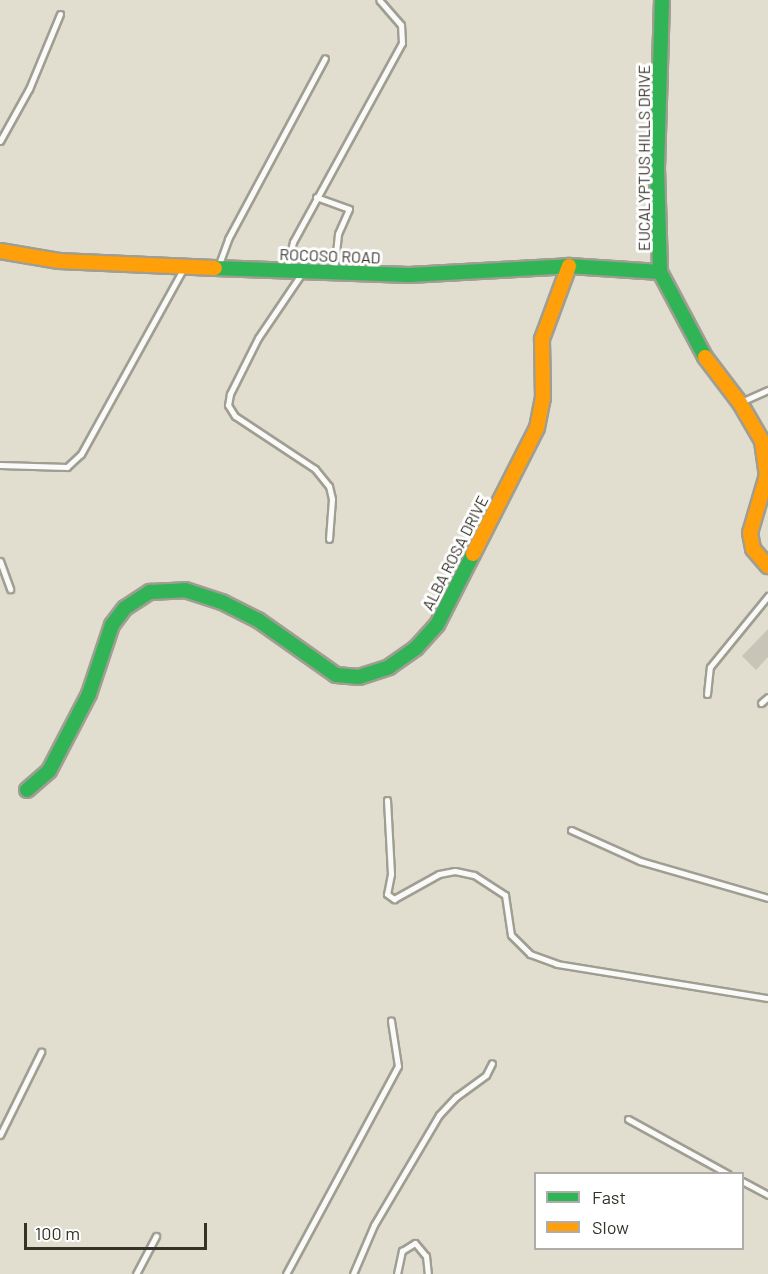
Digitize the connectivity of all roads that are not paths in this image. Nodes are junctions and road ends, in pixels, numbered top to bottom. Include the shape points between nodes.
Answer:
1 (379, 0) edge
2 (662, 0) edge
3 (60, 15) dead end
4 (325, 58) dead end
5 (0, 141) edge
6 (316, 196) junction
7 (0, 251) edge
8 (569, 266) junction
9 (184, 267) junction
10 (217, 269) junction
11 (286, 271) junction
12 (303, 271) junction
13 (334, 272) junction
14 (660, 272) junction
15 (768, 390) edge
16 (740, 403) junction
17 (0, 465) edge
18 (329, 539) dead end
19 (0, 561) edge
20 (768, 566) edge
21 (10, 589) dead end
22 (768, 596) edge
23 (707, 694) dead end
24 (768, 698) edge
25 (760, 703) dead end
26 (27, 790) dead end
27 (387, 800) dead end
28 (571, 830) dead end
29 (768, 898) edge
30 (768, 998) edge
31 (391, 1021) dead end
32 (41, 1052) dead end
33 (492, 1063) dead end
34 (628, 1119) dead end
35 (0, 1135) edge
36 (727, 1172) edge
37 (744, 1182) edge
38 (768, 1195) edge
39 (156, 1236) dead end
40 (136, 1274) edge
41 (286, 1274) edge
42 (353, 1274) edge
43 (397, 1274) edge
44 (428, 1274) edge

1 - 6 lane via 401,25 402,43
2 - 14 street, EUCALYPTUS HILLS DRIVE via 657,168
3 - 5 lane via 29,89
4 - 10 lane via 228,238
6 - 11 lane via 293,242
6 - 13 lane via 349,209 338,234
7 - 9 street, ROCOSO ROAD via 59,261
8 - 13 street, ROCOSO ROAD via 409,275
8 - 14 street, ROCOSO ROAD
8 - 26 street, ALBA ROSA DRIVE via 542,339 543,398 537,428 437,626 416,648 388,667 359,677 336,675 258,620 222,602 185,590 150,592 133,602 112,625 89,694 49,771
9 - 10 street, ROCOSO ROAD
9 - 17 lane via 81,454 67,467
10 - 11 street, ROCOSO ROAD
11 - 12 street, ROCOSO ROAD
12 - 13 street, ROCOSO ROAD
12 - 18 lane via 258,338 228,405 235,416 315,469 329,486
14 - 16 street, EUCALYPTUS HILLS DRIVE via 694,342
15 - 16 lane
16 - 20 street, EUCALYPTUS HILLS DRIVE via 766,455 766,475 750,533 753,549
19 - 21 lane
22 - 23 lane via 710,668
24 - 25 lane
27 - 30 lane via 391,874 387,894 394,899 439,874 455,871 474,875 506,895 511,934 530,954 557,964
28 - 29 lane via 640,861
31 - 41 lane via 398,1066
32 - 35 lane
33 - 42 lane via 486,1075 456,1096 439,1115 374,1225
34 - 36 lane
37 - 38 lane
39 - 40 lane
43 - 44 lane via 402,1251 415,1244 426,1256

